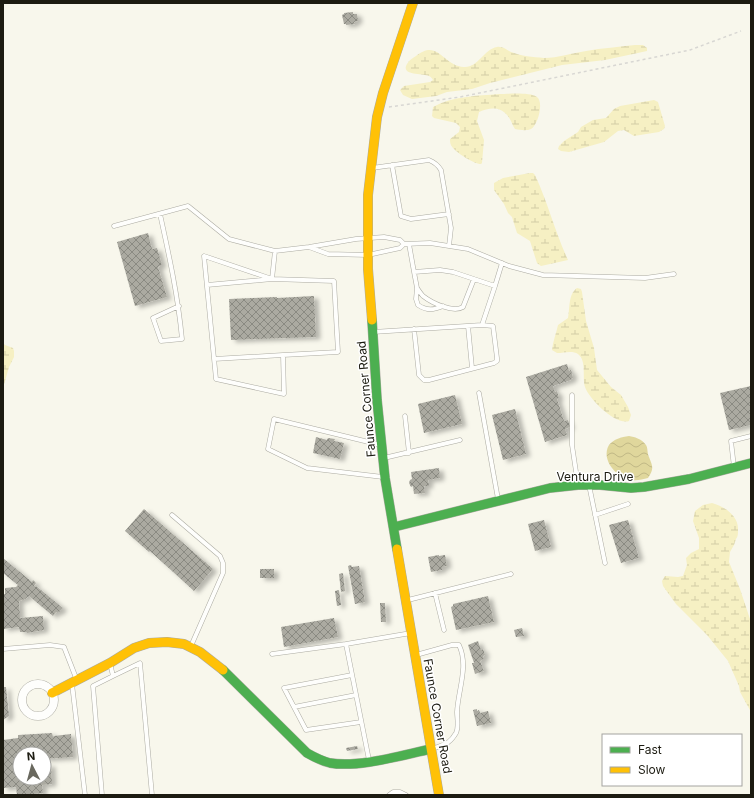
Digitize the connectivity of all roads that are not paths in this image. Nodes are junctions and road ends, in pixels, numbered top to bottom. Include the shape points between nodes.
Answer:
1 (413, 3) edge
2 (392, 165) junction
3 (372, 168) junction
4 (160, 214) junction
5 (448, 214) junction
6 (114, 226) dead end
7 (368, 238) junction
8 (404, 244) junction
9 (410, 244) junction
10 (449, 246) junction
11 (309, 247) junction
12 (275, 251) junction
13 (368, 255) junction
14 (502, 263) junction
15 (414, 272) junction
16 (674, 274) dead end
17 (272, 279) junction
18 (474, 279) junction
19 (207, 285) junction
20 (495, 286) junction
21 (417, 288) junction
22 (179, 306) junction
23 (444, 306) junction
24 (468, 326) junction
25 (482, 326) junction
26 (414, 329) junction
27 (372, 332) junction
28 (283, 356) junction
29 (214, 359) junction
30 (472, 368) junction
31 (479, 393) dead end
32 (572, 396) dead end
33 (405, 416) dead end
34 (751, 436) edge
35 (460, 440) dead end
36 (381, 445) junction
37 (409, 453) junction
38 (383, 458) junction
39 (751, 463) edge
40 (734, 468) junction
41 (385, 478) junction
42 (578, 485) junction
43 (589, 485) junction
44 (498, 500) junction
45 (628, 504) dead end
46 (172, 515) dead end
47 (595, 515) junction
48 (394, 527) junction
49 (605, 563) dead end
50 (512, 574) dead end
51 (435, 593) junction
52 (405, 600) junction
53 (444, 630) dead end
54 (411, 632) junction
55 (346, 644) junction
56 (191, 648) junction
57 (3, 649) edge
58 (272, 654) dead end
59 (415, 655) junction
60 (110, 663) junction
61 (113, 676) junction
62 (352, 676) junction
63 (74, 682) junction
64 (52, 693) junction
65 (356, 695) junction
66 (294, 707) junction
67 (361, 722) junction
68 (431, 749) junction
69 (369, 760) junction
70 (85, 795) edge
71 (102, 795) edge
72 (152, 795) edge
73 (390, 795) edge
74 (406, 795) edge
75 (439, 795) edge

1 - 3 main road, Faunce Corner Road via 379,108
2 - 3 lane
2 - 5 lane via 429,160 439,166
2 - 5 lane via 401,216 411,219
3 - 7 main road, Faunce Corner Road via 368,195
4 - 6 lane
4 - 12 lane via 188,206 229,239
4 - 22 lane
5 - 10 lane via 451,228
7 - 8 lane via 384,237 400,240
7 - 11 lane
7 - 13 main road, Faunce Corner Road
8 - 9 lane
8 - 13 lane via 400,248
9 - 10 lane via 430,243
9 - 15 lane
10 - 14 lane via 468,249
11 - 12 lane
11 - 13 lane via 328,254
12 - 17 lane
13 - 27 main road, Faunce Corner Road
14 - 16 lane via 543,275 645,278
14 - 20 lane
15 - 18 lane via 440,270
15 - 21 lane
17 - 19 lane
17 - 19 lane via 204,256
17 - 28 lane via 334,281 338,352
18 - 20 lane
18 - 23 lane via 463,307 457,309
19 - 29 lane
20 - 25 lane
21 - 23 lane via 423,296
21 - 23 lane via 418,305 431,310
22 - 22 lane via 182,339 161,341 153,318
24 - 25 lane
24 - 26 lane
24 - 30 lane
25 - 30 lane via 493,326 497,361
26 - 27 lane
26 - 30 lane via 420,378 429,380
27 - 36 main road, Faunce Corner Road
28 - 29 lane
28 - 29 lane via 284,394 216,379
31 - 44 lane
32 - 42 lane via 572,445
33 - 37 lane
34 - 40 lane via 731,441
35 - 37 lane
36 - 38 main road, Faunce Corner Road
36 - 41 lane via 274,419 268,449 307,468
37 - 38 lane
38 - 41 main road, Faunce Corner Road
39 - 40 main road, Ventura Drive
40 - 43 main road, Ventura Drive via 644,487
41 - 48 main road, Faunce Corner Road
42 - 43 main road, Ventura Drive
42 - 44 main road, Ventura Drive via 550,488
43 - 47 lane
44 - 48 main road, Ventura Drive
45 - 47 lane
46 - 56 lane via 220,556 223,563 223,573
47 - 49 lane
48 - 52 main road, Faunce Corner Road
50 - 51 lane
51 - 52 lane
51 - 53 lane
52 - 54 main road, Faunce Corner Road
54 - 55 lane
54 - 59 main road, Faunce Corner Road
55 - 58 lane
55 - 62 lane
56 - 60 main road via 184,644 149,643 134,648
56 - 69 main road via 223,670 307,753 332,763
57 - 63 lane via 50,645 64,647
59 - 68 main road, Faunce Corner Road
59 - 68 lane via 452,645 459,645 462,652 462,678 457,711 458,731 449,743
60 - 61 lane
60 - 63 main road
61 - 71 lane via 93,686
61 - 72 lane via 140,663
62 - 65 lane
62 - 66 lane via 284,688
63 - 64 main road
63 - 70 lane
64 - 64 street via 53,704 48,713 32,715 24,709 21,699 30,686 40,684
65 - 66 lane
65 - 67 lane
66 - 67 lane via 306,730
67 - 69 lane
68 - 69 main road
68 - 75 main road, Faunce Corner Road
73 - 74 lane via 393,792 400,792

